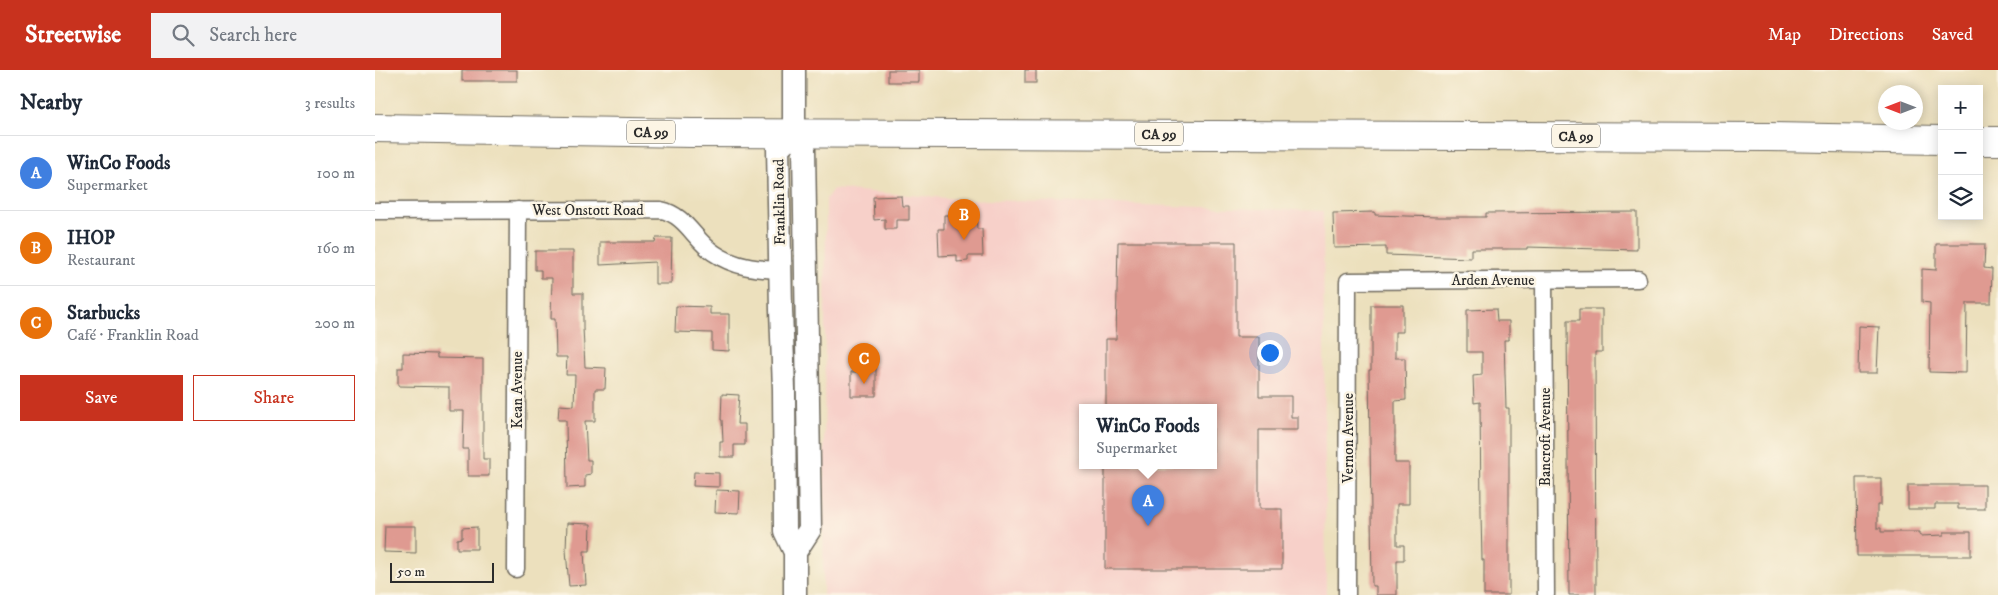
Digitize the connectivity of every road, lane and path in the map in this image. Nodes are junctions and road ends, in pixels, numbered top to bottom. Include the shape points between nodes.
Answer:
1 (794, 70) edge
2 (375, 128) edge
3 (794, 132) junction
4 (1938, 140) edge
5 (1983, 141) edge
6 (1998, 141) edge
7 (518, 210) junction
8 (375, 211) edge
9 (780, 270) junction
10 (1638, 279) dead end
11 (1544, 280) junction
12 (1348, 281) joint
13 (795, 552) junction
14 (516, 569) dead end
15 (795, 595) edge
16 (1347, 595) edge
17 (1546, 595) edge

1 - 3 main road
2 - 3 highway, CA 99
3 - 4 highway, CA 99 via 1757,136
3 - 9 main road, Franklin Road via 778,148
3 - 13 main road, Franklin Road via 804,148 810,529
5 - 6 highway
7 - 8 street, West Onstott Road
7 - 9 street, West Onstott Road via 644,209 671,212 712,252 726,260 751,268
7 - 14 street, Kean Avenue
9 - 13 main road, Franklin Road via 785,531
10 - 11 street, Arden Avenue
11 - 12 street, Arden Avenue
11 - 17 street, Bancroft Avenue
12 - 16 street, Vernon Avenue
13 - 15 main road, Franklin Road

